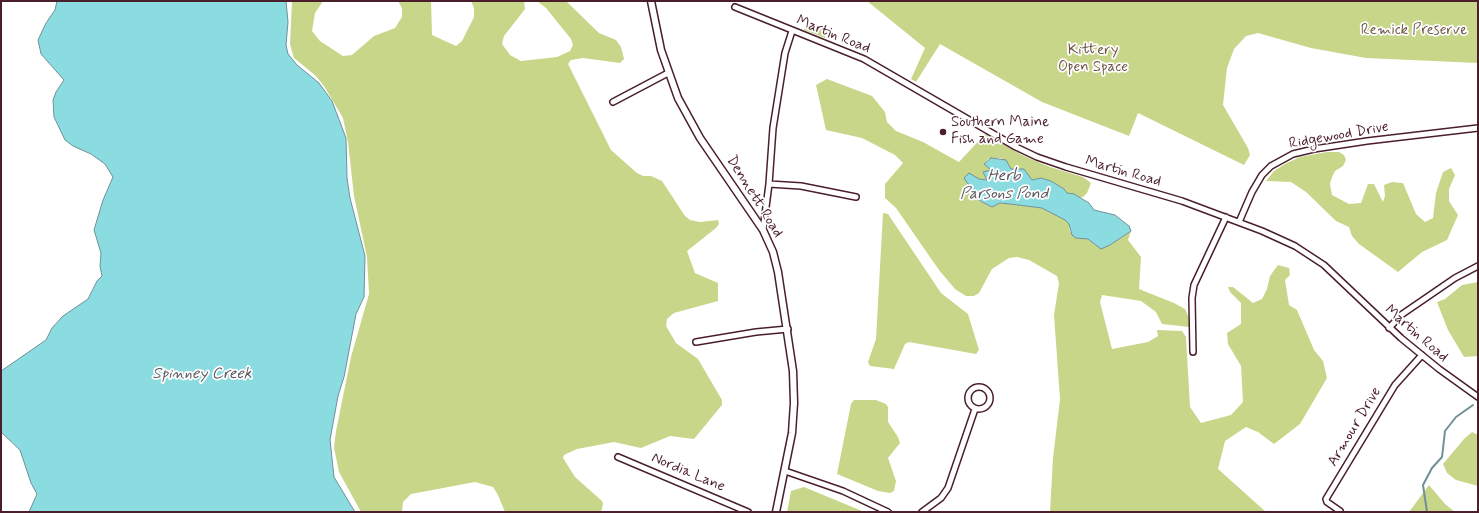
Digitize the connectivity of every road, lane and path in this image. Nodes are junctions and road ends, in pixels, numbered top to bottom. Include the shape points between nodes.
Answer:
1 (651, 1) edge
2 (736, 7) dead end
3 (792, 31) junction
4 (668, 73) junction
5 (613, 102) dead end
6 (1478, 128) edge
7 (769, 184) junction
8 (856, 197) dead end
9 (1226, 217) junction
10 (1240, 222) junction
11 (763, 230) junction
12 (1478, 266) edge
13 (1389, 328) junction
14 (788, 330) junction
15 (696, 342) dead end
16 (1193, 352) dead end
17 (1422, 356) junction
18 (1478, 397) edge
19 (975, 408) junction
20 (618, 457) dead end
21 (785, 471) junction
22 (748, 512) edge
23 (776, 512) edge
24 (888, 512) edge
25 (922, 512) edge
26 (1340, 512) edge

1 - 4 street, Dennett Road
2 - 3 street, Martin Road
3 - 7 street via 773,128
3 - 9 street, Martin Road via 864,59 1032,155
4 - 5 street
4 - 11 street, Dennett Road via 678,98 700,138
6 - 10 street, Ridgewood Drive via 1314,149 1285,158 1262,175
7 - 8 street via 801,186
7 - 11 street
9 - 10 street, Martin Road
9 - 16 street via 1194,285
10 - 13 street, Martin Road via 1314,258
11 - 14 street, Dennett Road via 776,263
12 - 13 street via 1455,278 1401,315
13 - 17 street, Martin Road
14 - 15 street via 756,332
14 - 21 street, Dennett Road via 794,403
17 - 18 street, Martin Road
17 - 26 street, Armour Drive via 1395,385 1326,499
19 - 19 street via 984,408 990,402 989,393 983,388 975,388 969,393 968,401
19 - 25 street via 948,488 941,498
20 - 22 street, Nordia Lane
21 - 23 street, Dennett Road
21 - 24 street via 843,491

